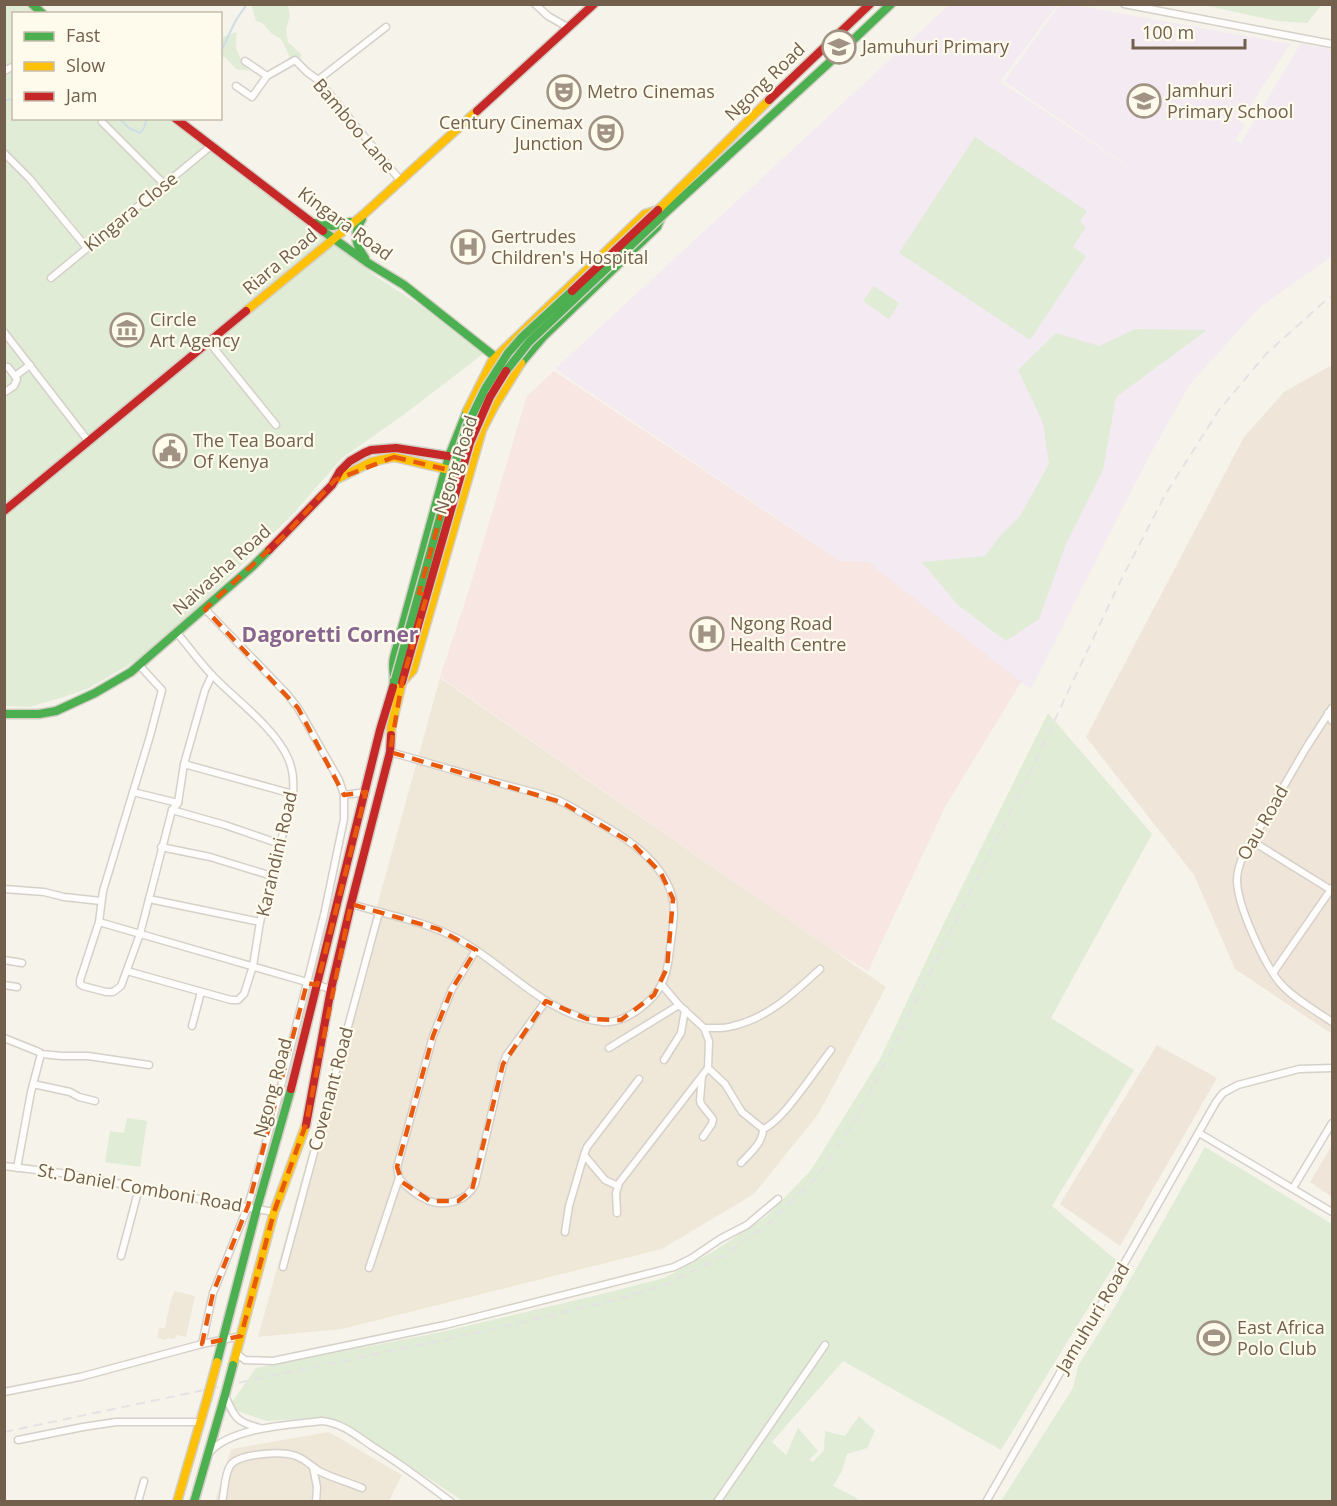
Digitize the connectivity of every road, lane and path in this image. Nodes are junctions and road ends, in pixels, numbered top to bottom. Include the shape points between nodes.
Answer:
1 (535, 4) edge
2 (594, 4) edge
3 (870, 4) edge
4 (891, 4) edge
5 (1124, 4) edge
6 (386, 27) dead end
7 (569, 28) junction
8 (1332, 44) edge
9 (246, 61) dead end
10 (267, 76) junction
11 (318, 80) junction
12 (236, 86) dead end
13 (178, 120) edge
14 (102, 122) dead end
15 (211, 146) junction
16 (4, 153) edge
17 (400, 180) junction
18 (164, 184) junction
19 (660, 213) junction
20 (362, 216) junction
21 (313, 222) junction
22 (334, 238) junction
23 (87, 248) junction
24 (368, 263) junction
25 (51, 278) dead end
26 (4, 332) edge
27 (209, 342) junction
28 (495, 357) junction
29 (30, 365) junction
30 (4, 367) edge
31 (515, 372) junction
32 (15, 376) junction
33 (5, 392) edge
34 (276, 424) dead end
35 (89, 442) junction
36 (449, 456) junction
37 (468, 461) junction
38 (445, 468) junction
39 (464, 474) junction
40 (335, 480) junction
41 (4, 511) edge
42 (413, 591) junction
43 (434, 597) junction
44 (205, 609) junction
45 (177, 633) junction
46 (140, 666) junction
47 (212, 675) junction
48 (399, 681) junction
49 (1330, 710) edge
50 (4, 714) edge
51 (1332, 721) edge
52 (390, 752) junction
53 (184, 764) junction
54 (132, 792) junction
55 (366, 792) junction
56 (293, 794) junction
57 (344, 795) junction
58 (178, 803) junction
59 (172, 810) junction
60 (344, 816) junction
61 (359, 818) junction
62 (1252, 842) junction
63 (280, 844) junction
64 (161, 847) junction
65 (272, 876) junction
66 (4, 889) edge
67 (1332, 889) edge
68 (149, 898) junction
69 (101, 901) junction
70 (351, 904) junction
71 (379, 912) junction
72 (99, 922) junction
73 (260, 922) junction
74 (140, 934) junction
75 (476, 950) junction
76 (4, 960) edge
77 (22, 963) dead end
78 (253, 966) junction
79 (820, 969) dead end
80 (127, 971) junction
81 (1273, 973) junction
82 (307, 983) junction
83 (4, 985) edge
84 (317, 985) junction
85 (662, 985) junction
86 (17, 987) dead end
87 (331, 989) junction
88 (201, 992) junction
89 (546, 1001) junction
90 (679, 1005) junction
91 (685, 1010) junction
92 (1332, 1022) edge
93 (192, 1026) dead end
94 (704, 1028) junction
95 (4, 1038) edge
96 (609, 1048) dead end
97 (831, 1050) dead end
98 (41, 1054) junction
99 (664, 1060) dead end
100 (148, 1065) dead end
101 (708, 1068) junction
102 (1332, 1068) edge
103 (703, 1075) junction
104 (639, 1079) dead end
105 (33, 1084) junction
106 (95, 1101) dead end
107 (1332, 1123) edge
108 (763, 1129) junction
109 (1199, 1133) junction
110 (703, 1137) dead end
111 (584, 1155) junction
112 (741, 1163) dead end
113 (4, 1166) edge
114 (17, 1168) junction
115 (399, 1178) junction
116 (618, 1186) junction
117 (140, 1188) junction
118 (1293, 1188) junction
119 (778, 1199) dead end
120 (252, 1207) junction
121 (274, 1212) junction
122 (1332, 1212) edge
123 (617, 1213) dead end
124 (565, 1232) dead end
125 (121, 1256) dead end
126 (283, 1267) dead end
127 (369, 1268) dead end
128 (241, 1336) junction
129 (224, 1339) junction
130 (202, 1344) junction
131 (825, 1345) dead end
132 (236, 1353) junction
133 (4, 1392) edge
134 (225, 1395) junction
135 (200, 1422) junction
136 (260, 1429) junction
137 (18, 1440) dead end
138 (209, 1453) junction
139 (313, 1467) junction
140 (144, 1481) dead end
141 (362, 1488) dead end
142 (138, 1502) edge
143 (177, 1502) edge
144 (194, 1502) edge
145 (222, 1502) edge
146 (316, 1502) edge
147 (451, 1502) edge
148 (717, 1502) edge
149 (986, 1502) edge

1 - 7 street
2 - 7 main road, Riara Road
3 - 19 main road, Ngong Road via 760,109
4 - 19 main road, Ngong Road via 741,145
5 - 8 street
6 - 11 street
7 - 17 main road, Riara Road
9 - 10 street
10 - 11 street, Bamboo Lane via 295,60
10 - 12 street via 252,97
11 - 17 street, Bamboo Lane
13 - 15 main road, Kingara Road
14 - 18 street
15 - 18 street, Kingara Close
15 - 21 main road, Kingara Road
16 - 23 street
17 - 20 main road, Riara Road
18 - 23 street, Kingara Close
19 - 28 main road, Ngong Road via 645,214
19 - 31 main road, Ngong Road via 657,227 544,336
19 - 37 main road, Ngong Road, bridge via 513,359 486,405
19 - 48 main road, Ngong Road, bridge via 522,337 485,389 455,463
20 - 21 main road via 343,225
20 - 22 main road, Riara Road
20 - 24 main road via 355,239
21 - 22 main road, Kingara Road
22 - 24 main road, Kingara Road
22 - 27 main road, Riara Road
23 - 25 street, Kingara Close
24 - 28 main road, Kingara Road via 404,285
26 - 29 street
27 - 34 street
27 - 35 main road, Riara Road
28 - 31 main road, Kingara Road
28 - 36 main road, Ngong Road via 462,420
29 - 32 street
29 - 35 street
30 - 32 street
31 - 37 main road, Ngong Road
32 - 33 street via 16,384
35 - 41 main road, Riara Road
36 - 37 main road
36 - 38 main road, Ngong Road
36 - 40 main road, Naivasha Road via 396,447 371,450 350,461
37 - 39 main road, Ngong Road, bridge
38 - 39 main road
38 - 40 main road via 394,457 371,462
38 - 42 main road
39 - 43 main road, Ngong Road
39 - 48 main road, Ngong Road, bridge
40 - 44 main road, Naivasha Road via 266,554
42 - 43 main road
42 - 48 main road, Ngong Road via 392,665
43 - 48 main road, Ngong Road via 413,670
44 - 45 main road, Naivasha Road
44 - 57 street via 298,708
45 - 46 main road, Naivasha Road
45 - 47 street, Karandini Road
46 - 50 main road, Naivasha Road via 56,711
46 - 54 street via 162,690
47 - 53 street
47 - 56 street, Karandini Road via 270,731 284,750 292,772
48 - 52 main road, Ngong Road
48 - 55 main road, Ngong Road via 381,730
49 - 51 street
49 - 62 street, Oau Road
52 - 70 main road, Ngong Road
52 - 85 street via 561,802 642,851 661,873 673,898 673,928
53 - 56 street
53 - 58 street
54 - 58 street
54 - 69 street
55 - 57 street
55 - 61 main road, Ngong Road
56 - 63 street, Karandini Road
57 - 60 street
58 - 59 street
59 - 63 street
59 - 64 street
60 - 61 street
60 - 82 street
61 - 84 main road, Ngong Road
62 - 67 street
62 - 81 street, Oau Road via 1239,864 1237,887 1258,947
63 - 65 street, Karandini Road
64 - 65 street
64 - 68 street
65 - 73 street, Karandini Road
66 - 69 street
67 - 81 street
68 - 73 street
68 - 74 street
69 - 72 street
70 - 71 street
70 - 87 main road, Ngong Road
71 - 75 street via 438,929
71 - 126 street, Covenant Road
72 - 74 street
72 - 80 street via 80,984 113,992 121,986
73 - 78 street, Karandini Road
74 - 78 street
74 - 80 street
75 - 89 street
75 - 115 street via 452,989 433,1036 397,1167
76 - 77 street
78 - 82 street
78 - 88 street, Karandini Road via 244,994 238,1000
79 - 94 street via 759,1018 732,1027
80 - 88 street, Karandini Road
81 - 92 street, Oau Road via 1287,990
82 - 84 street
82 - 120 street
83 - 86 street
84 - 87 street
84 - 120 main road, Ngong Road via 284,1117
85 - 89 street via 631,1014 610,1022 574,1016
85 - 90 street
87 - 121 main road, Ngong Road via 306,1124
88 - 93 street
89 - 115 street via 504,1060 472,1190 458,1201 430,1201
90 - 91 street
90 - 96 street
91 - 94 street
91 - 99 street via 681,1033
94 - 101 street via 709,1041
95 - 98 street
97 - 108 street via 784,1112
98 - 100 street
98 - 105 street
101 - 103 street
101 - 108 street via 725,1084 742,1112
102 - 109 street, Jamuhuri Road via 1299,1069 1228,1089
103 - 110 street via 700,1100 713,1119
103 - 116 street
104 - 111 street
105 - 106 street
105 - 114 street
107 - 118 street
108 - 112 street via 759,1143
109 - 118 street
109 - 149 street, Jamuhuri Road
111 - 116 street via 605,1180
111 - 124 street
113 - 114 street, St. Daniel Comboni Road
114 - 117 street, St. Daniel Comboni Road
115 - 127 street
116 - 123 street
117 - 120 street, St. Daniel Comboni Road
117 - 125 street
118 - 122 street
119 - 132 street via 747,1225 674,1267 445,1325 273,1361 245,1360
120 - 121 street, St. Daniel Comboni Road
120 - 129 main road, Ngong Road
120 - 130 street via 213,1293
121 - 128 main road, Ngong Road
128 - 129 street
128 - 132 main road, Ngong Road
129 - 130 street
129 - 135 main road, Ngong Road, bridge
130 - 133 street via 80,1377
131 - 148 street
132 - 134 main road, Ngong Road, bridge
134 - 136 street via 238,1420
134 - 138 main road, Ngong Road
135 - 137 street via 116,1422
135 - 143 main road, Ngong Road
136 - 138 street via 220,1443
136 - 147 street via 322,1421 338,1424
138 - 144 main road, Ngong Road
139 - 141 street
139 - 145 street via 288,1453 236,1460 228,1472
139 - 146 street
140 - 142 street

